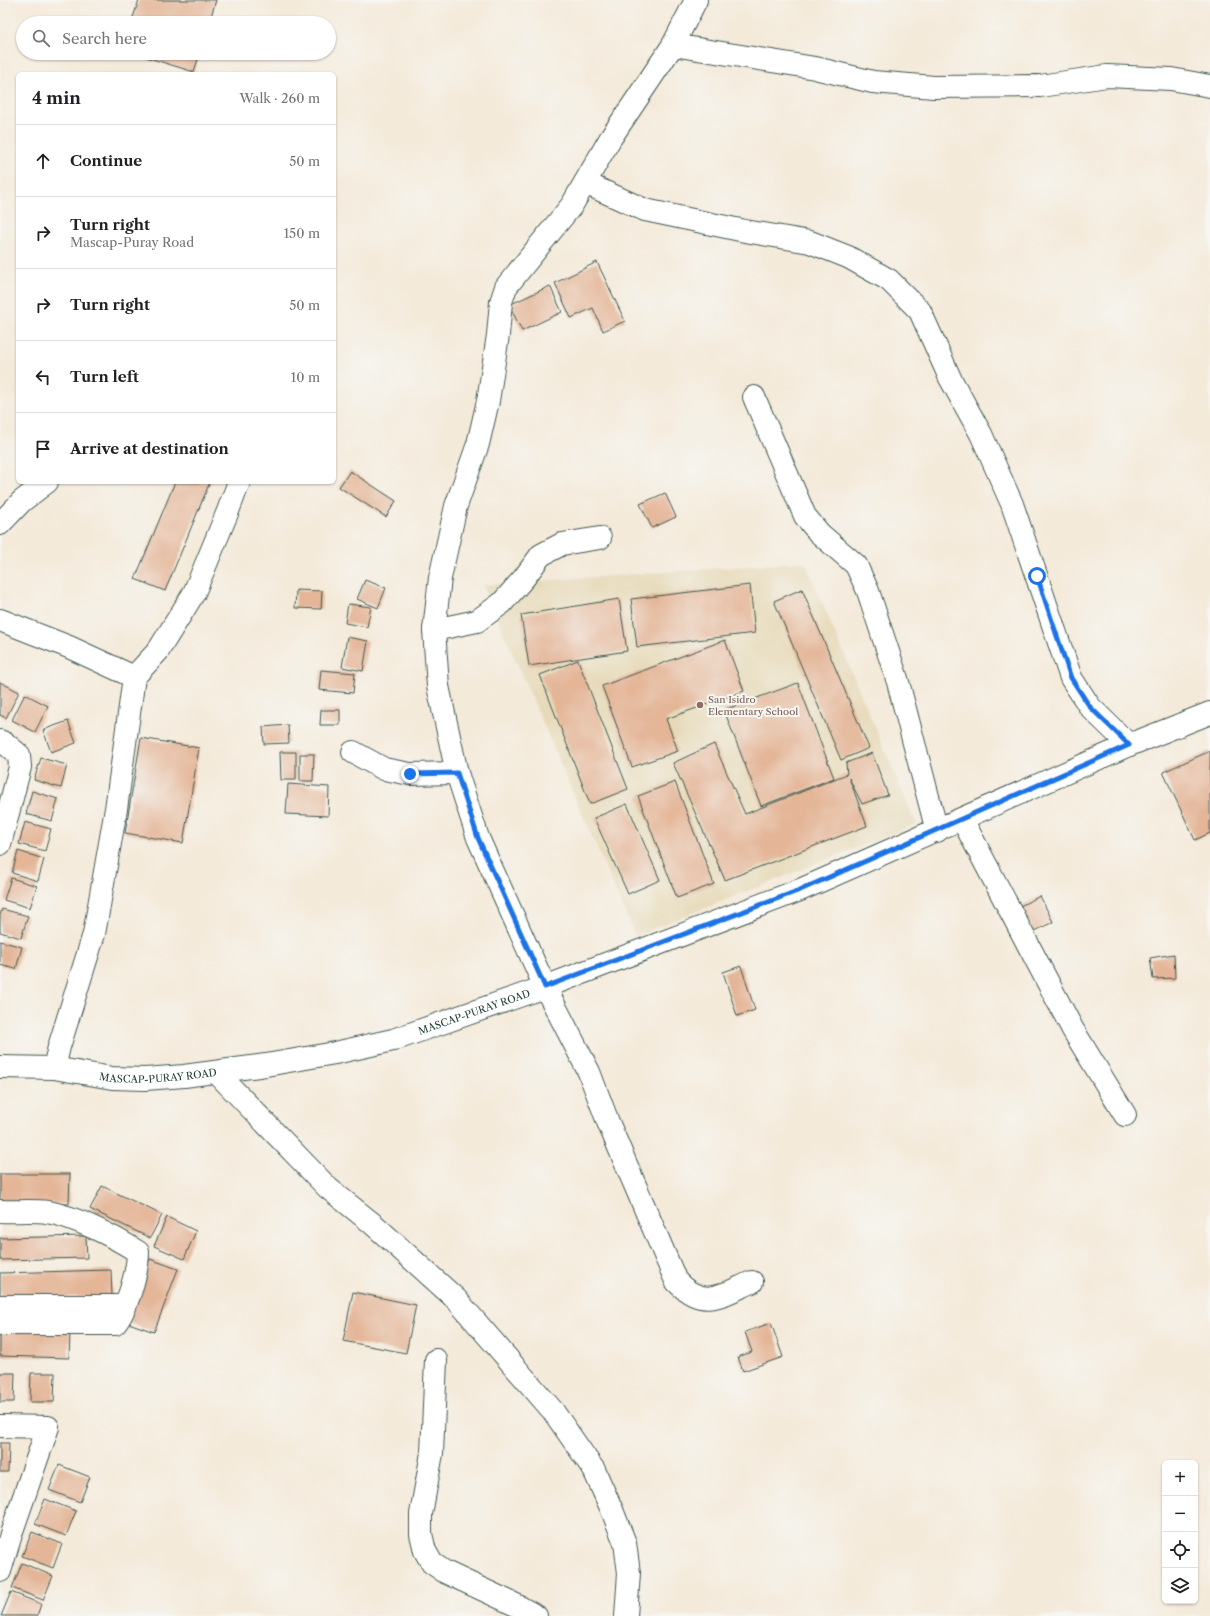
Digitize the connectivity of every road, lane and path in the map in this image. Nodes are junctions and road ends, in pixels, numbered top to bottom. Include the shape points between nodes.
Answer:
1 (694, 3) edge
2 (674, 45) junction
3 (1210, 86) edge
4 (585, 183) junction
5 (754, 398) dead end
6 (44, 484) edge
7 (238, 484) edge
8 (0, 524) edge
9 (600, 538) dead end
10 (0, 620) edge
11 (434, 630) junction
12 (134, 677) junction
13 (1210, 713) edge
14 (0, 741) edge
15 (1129, 745) junction
16 (353, 752) dead end
17 (457, 773) junction
18 (962, 819) junction
19 (937, 831) junction
20 (0, 844) edge
21 (545, 987) junction
22 (0, 1067) edge
23 (54, 1068) junction
24 (217, 1073) junction
25 (1125, 1115) dead end
26 (0, 1212) edge
27 (752, 1282) dead end
28 (0, 1306) edge
29 (125, 1306) junction
30 (0, 1324) edge
31 (436, 1360) dead end
32 (0, 1426) edge
33 (6, 1531) edge
34 (0, 1571) edge
35 (536, 1616) edge
36 (626, 1616) edge

1 - 2 street
2 - 3 street via 815,68 873,82 934,87 1040,86 1107,76 1171,79
2 - 4 street via 610,138
4 - 11 street via 572,205 506,286 500,302 488,401 478,444 456,506 440,578
4 - 15 street via 645,210 810,242 848,257 890,280 920,310 950,378 981,434 1012,504 1071,678 1090,707
5 - 19 street via 805,516 819,533 856,565 868,591 898,682
6 - 8 street via 22,501
7 - 12 street via 194,594 158,651
9 - 11 street via 562,544 541,555 502,603 477,621
10 - 12 street via 69,647
11 - 17 street via 438,686
12 - 23 street via 116,809 94,934
13 - 15 street, MASCAP-PURAY ROAD
14 - 20 street via 19,755 20,767
15 - 18 street, MASCAP-PURAY ROAD
16 - 17 street via 384,769 410,774
17 - 21 street via 478,838
18 - 19 street, MASCAP-PURAY ROAD
18 - 25 street via 1073,1030
19 - 21 street, MASCAP-PURAY ROAD via 800,890
21 - 24 street, MASCAP-PURAY ROAD via 393,1040 335,1053
21 - 27 street via 589,1072 676,1281 684,1290 699,1298 714,1298
22 - 23 street, MASCAP-PURAY ROAD
23 - 24 street, MASCAP-PURAY ROAD via 112,1078 145,1079
24 - 36 street via 328,1188 373,1224 456,1299 553,1411 594,1470 625,1543 629,1573
26 - 29 street via 45,1212 67,1216 138,1252 138,1262
28 - 29 street
29 - 30 street via 118,1321 110,1325
31 - 35 street via 432,1453 421,1514 421,1534 425,1551 432,1563 445,1572
32 - 33 street via 48,1426
33 - 34 street

